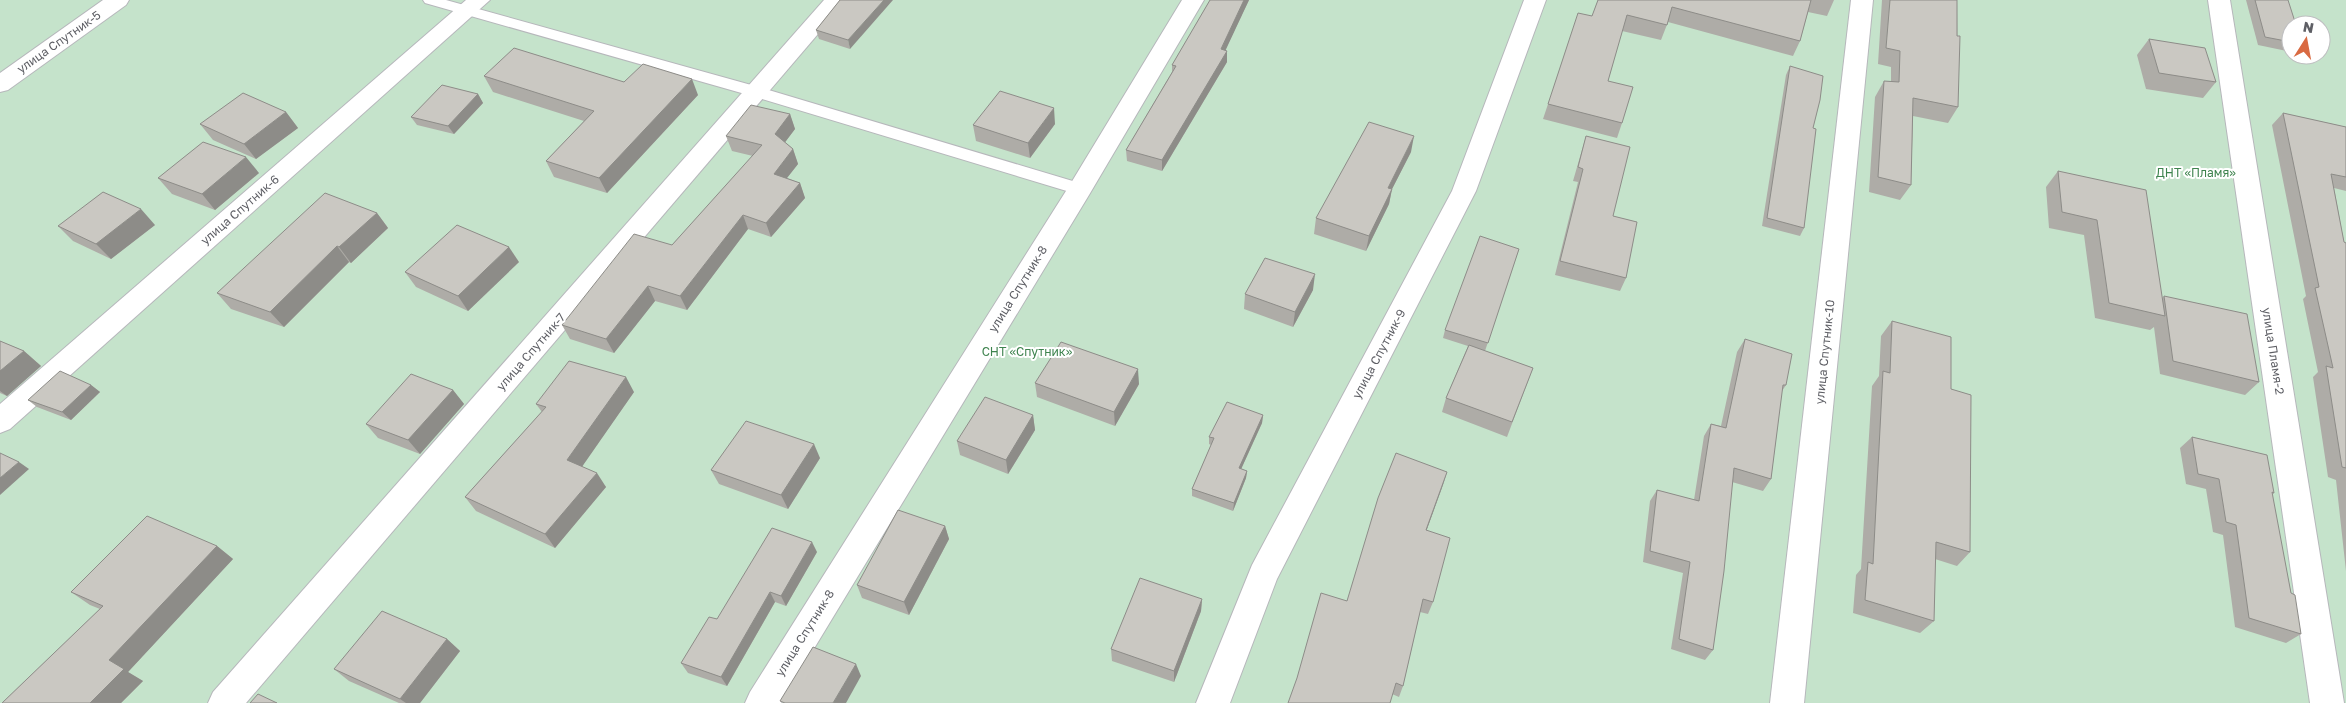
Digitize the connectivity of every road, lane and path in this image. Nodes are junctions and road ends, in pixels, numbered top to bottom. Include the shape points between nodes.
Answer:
1 (118, 0) edge
2 (430, 0) edge
3 (836, 0) edge
4 (1193, 0) edge
5 (1535, 0) edge
6 (1862, 0) edge
7 (2219, 0) edge
8 (473, 6) edge
9 (0, 84) edge
10 (757, 92) junction
11 (1080, 188) junction
12 (0, 421) edge
13 (225, 703) edge
14 (762, 703) edge
15 (1212, 703) edge
16 (1787, 703) edge
17 (2327, 703) edge

1 - 9 street, улица Спутник-5
2 - 8 lane
3 - 10 street, улица Спутник-7
4 - 11 street, улица Спутник-8
5 - 15 street, улица Спутник-9 via 1464,191 1263,575
6 - 16 street, улица Спутник-10
7 - 17 street, улица Пламя-2
8 - 10 lane
8 - 12 street, улица Спутник-6
10 - 11 lane
10 - 13 street, улица Спутник-7
11 - 14 street, улица Спутник-8

